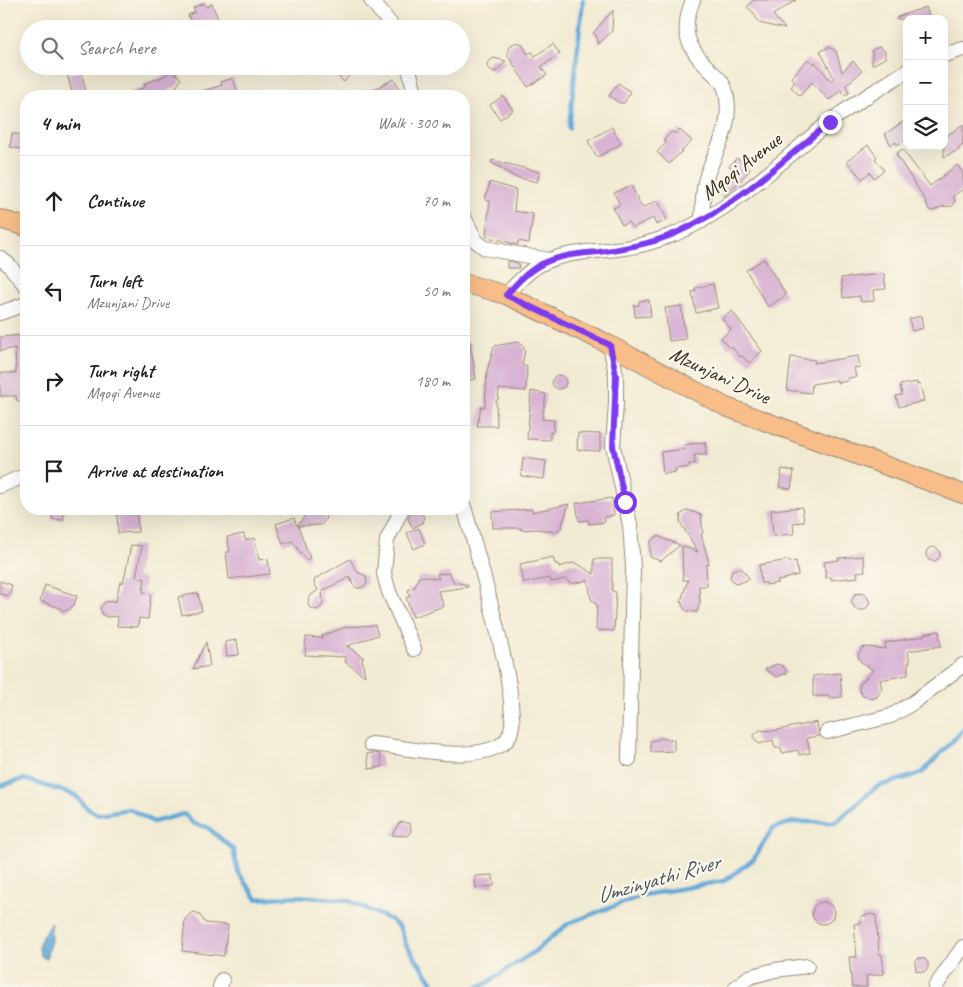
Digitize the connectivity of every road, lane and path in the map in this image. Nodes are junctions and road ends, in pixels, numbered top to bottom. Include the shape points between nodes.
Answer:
1 (371, 0) edge
2 (693, 0) edge
3 (387, 20) edge
4 (963, 50) edge
5 (948, 54) edge
6 (903, 73) edge
7 (410, 75) edge
8 (414, 90) edge
9 (0, 208) edge
10 (702, 221) junction
11 (13, 223) edge
12 (470, 229) edge
13 (0, 258) edge
14 (549, 260) junction
15 (20, 279) edge
16 (470, 285) edge
17 (506, 295) junction
18 (20, 306) edge
19 (0, 313) edge
20 (610, 345) junction
21 (20, 478) edge
22 (0, 486) edge
23 (963, 494) edge
24 (399, 515) edge
25 (466, 515) edge
26 (414, 649) dead end
27 (963, 665) edge
28 (827, 732) dead end
29 (371, 744) dead end
30 (630, 759) dead end
31 (963, 947) edge
32 (807, 966) dead end
33 (736, 987) edge
34 (935, 987) edge

1 - 3 street
2 - 10 street via 686,28 690,45 722,81 727,107 726,128 704,189
4 - 5 street
6 - 10 street, Mqoqi Avenue via 837,116 732,202
7 - 8 street
9 - 11 street
10 - 14 street, Mqoqi Avenue via 648,244
12 - 14 street via 484,248
13 - 15 street
14 - 17 street, Mqoqi Avenue via 524,276
16 - 17 main road, Mzunjani Drive
17 - 20 main road, Mzunjani Drive
18 - 19 street
20 - 23 main road, Mzunjani Drive via 726,407
20 - 30 street via 616,375 613,446 630,526 633,567
21 - 22 street
24 - 26 street via 387,540 384,574
25 - 29 street via 508,674 512,716 510,734 501,745 490,750 452,754
27 - 28 street via 891,716
31 - 34 street
32 - 33 street via 749,977

